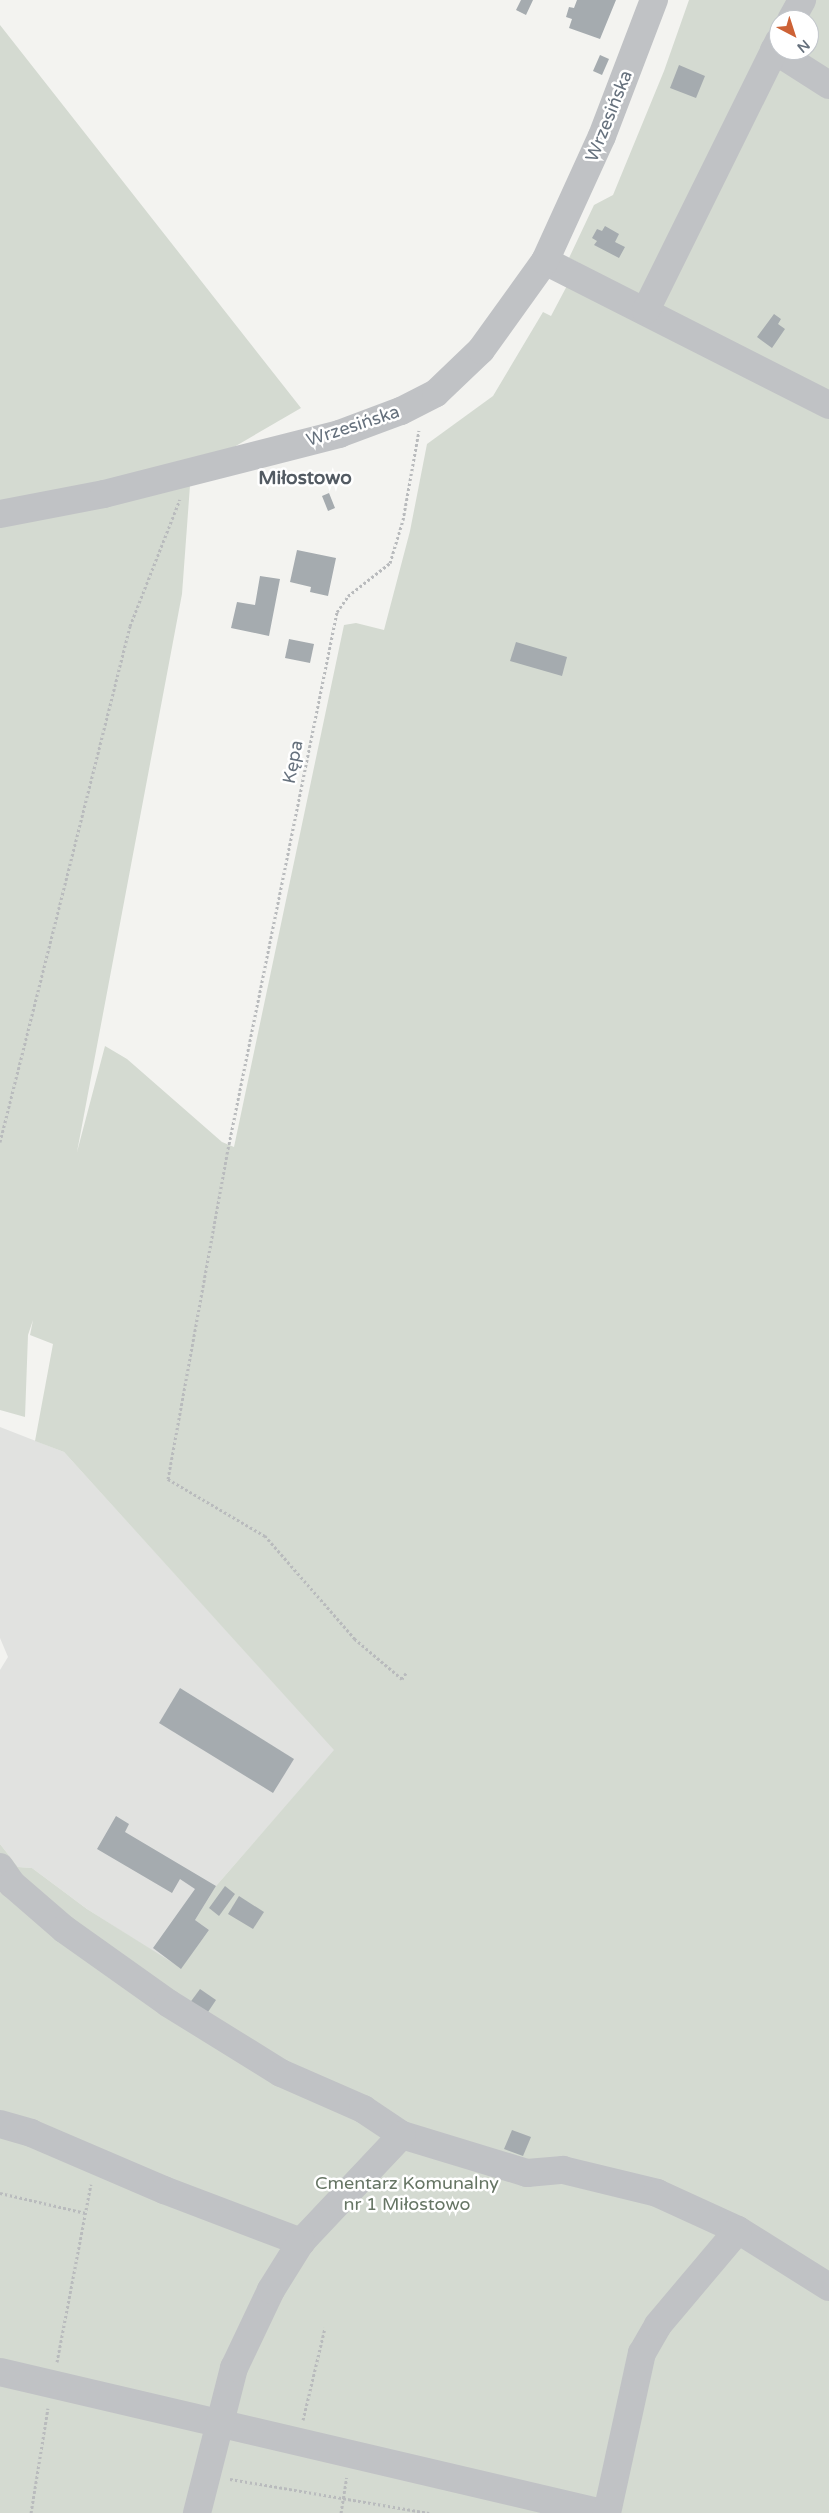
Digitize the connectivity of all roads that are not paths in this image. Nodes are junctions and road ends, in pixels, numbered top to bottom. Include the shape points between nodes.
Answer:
1 (654, 0) edge
2 (770, 60) edge
3 (796, 60) edge
4 (829, 85) edge
5 (545, 261) junction
6 (646, 310) junction
7 (829, 405) edge
8 (0, 514) edge
9 (0, 1867) edge
10 (0, 2124) edge
11 (402, 2135) junction
12 (738, 2230) junction
13 (301, 2242) junction
14 (829, 2287) edge
15 (0, 2372) edge
16 (218, 2424) junction
17 (197, 2513) edge
18 (602, 2513) edge
19 (607, 2513) edge

1 - 5 street, Wrzesińska via 602,136
2 - 6 street
3 - 4 street
5 - 6 street
5 - 8 street, Wrzesińska via 481,350 458,374 425,400 339,434 104,494
6 - 7 street
9 - 11 street via 12,1884 64,1929 168,2003 281,2073 363,2109
10 - 13 street via 31,2133 164,2190
11 - 12 street via 527,2173 563,2170 657,2193
11 - 13 street
12 - 14 street
12 - 19 street via 658,2325 642,2353
13 - 16 street via 250,2330
15 - 16 street
16 - 17 street
16 - 18 street

